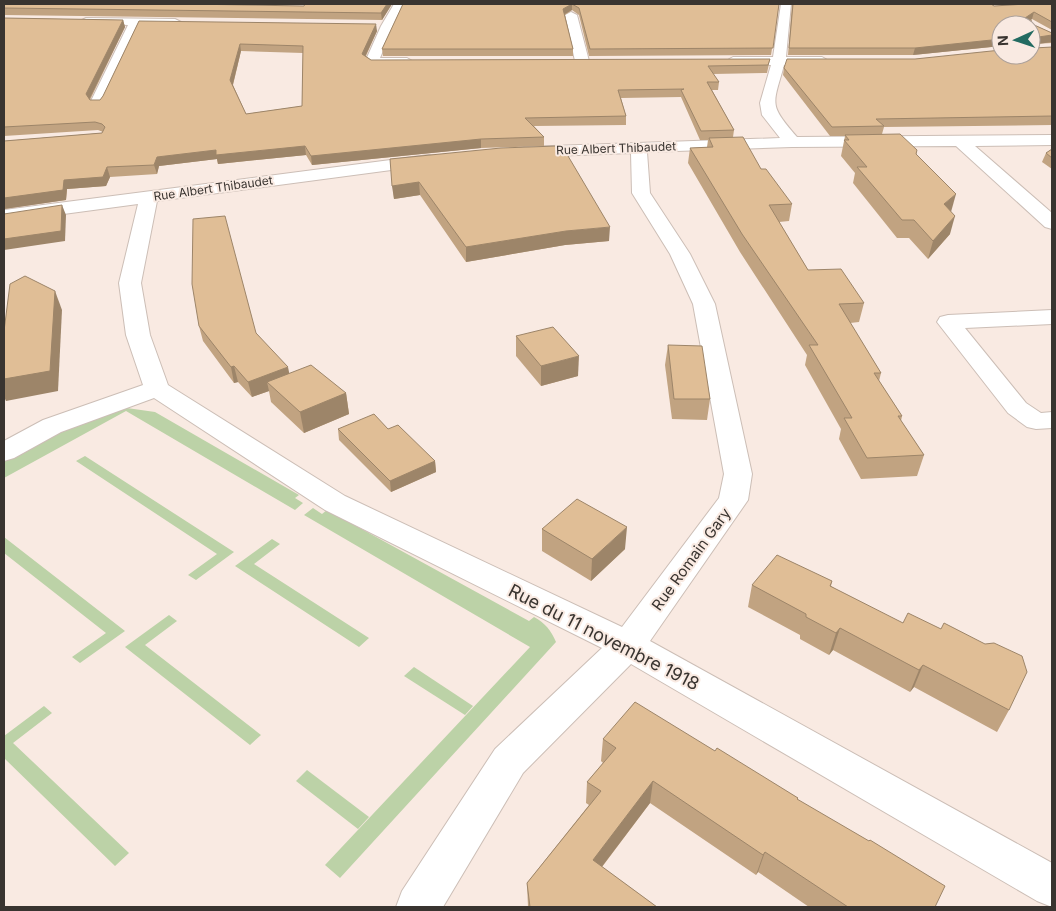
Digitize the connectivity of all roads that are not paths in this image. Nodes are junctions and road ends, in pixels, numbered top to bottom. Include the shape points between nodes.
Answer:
1 (399, 4) edge
2 (786, 4) edge
3 (571, 15) edge
4 (70, 21) edge
5 (136, 22) junction
6 (184, 22) edge
7 (582, 61) edge
8 (720, 61) edge
9 (779, 61) junction
10 (836, 61) edge
11 (420, 62) edge
12 (97, 102) edge
13 (1052, 140) edge
14 (960, 141) junction
15 (792, 142) junction
16 (639, 148) junction
17 (511, 153) edge
18 (443, 159) edge
19 (149, 198) junction
20 (4, 216) edge
21 (1052, 223) edge
22 (1052, 318) edge
23 (157, 389) junction
24 (1052, 420) edge
25 (4, 452) edge
26 (628, 645) junction
27 (1052, 886) edge
28 (418, 907) edge

1 - 11 street via 382,26 372,62
2 - 9 street
3 - 7 street
4 - 5 street
5 - 6 street
5 - 12 street
8 - 9 street
9 - 10 street
9 - 15 street via 767,103 770,115
13 - 14 street, Rue Albert Thibaudet
14 - 15 street, Rue Albert Thibaudet
14 - 21 street
15 - 16 street, Rue Albert Thibaudet
16 - 17 street, Rue Albert Thibaudet
16 - 26 street, Rue Romain Gary via 641,193 680,254 704,304 738,474 733,500
18 - 19 street, Rue Albert Thibaudet via 300,175
19 - 20 street, Rue Albert Thibaudet
19 - 23 street via 130,283 138,335
22 - 24 street via 948,322 1017,408 1036,421
23 - 25 street via 52,426
23 - 26 street, Rue du 11 novembre 1918 via 335,503
26 - 27 street, Rue du 11 novembre 1918
26 - 28 street, Rue Romain Gary via 509,761

